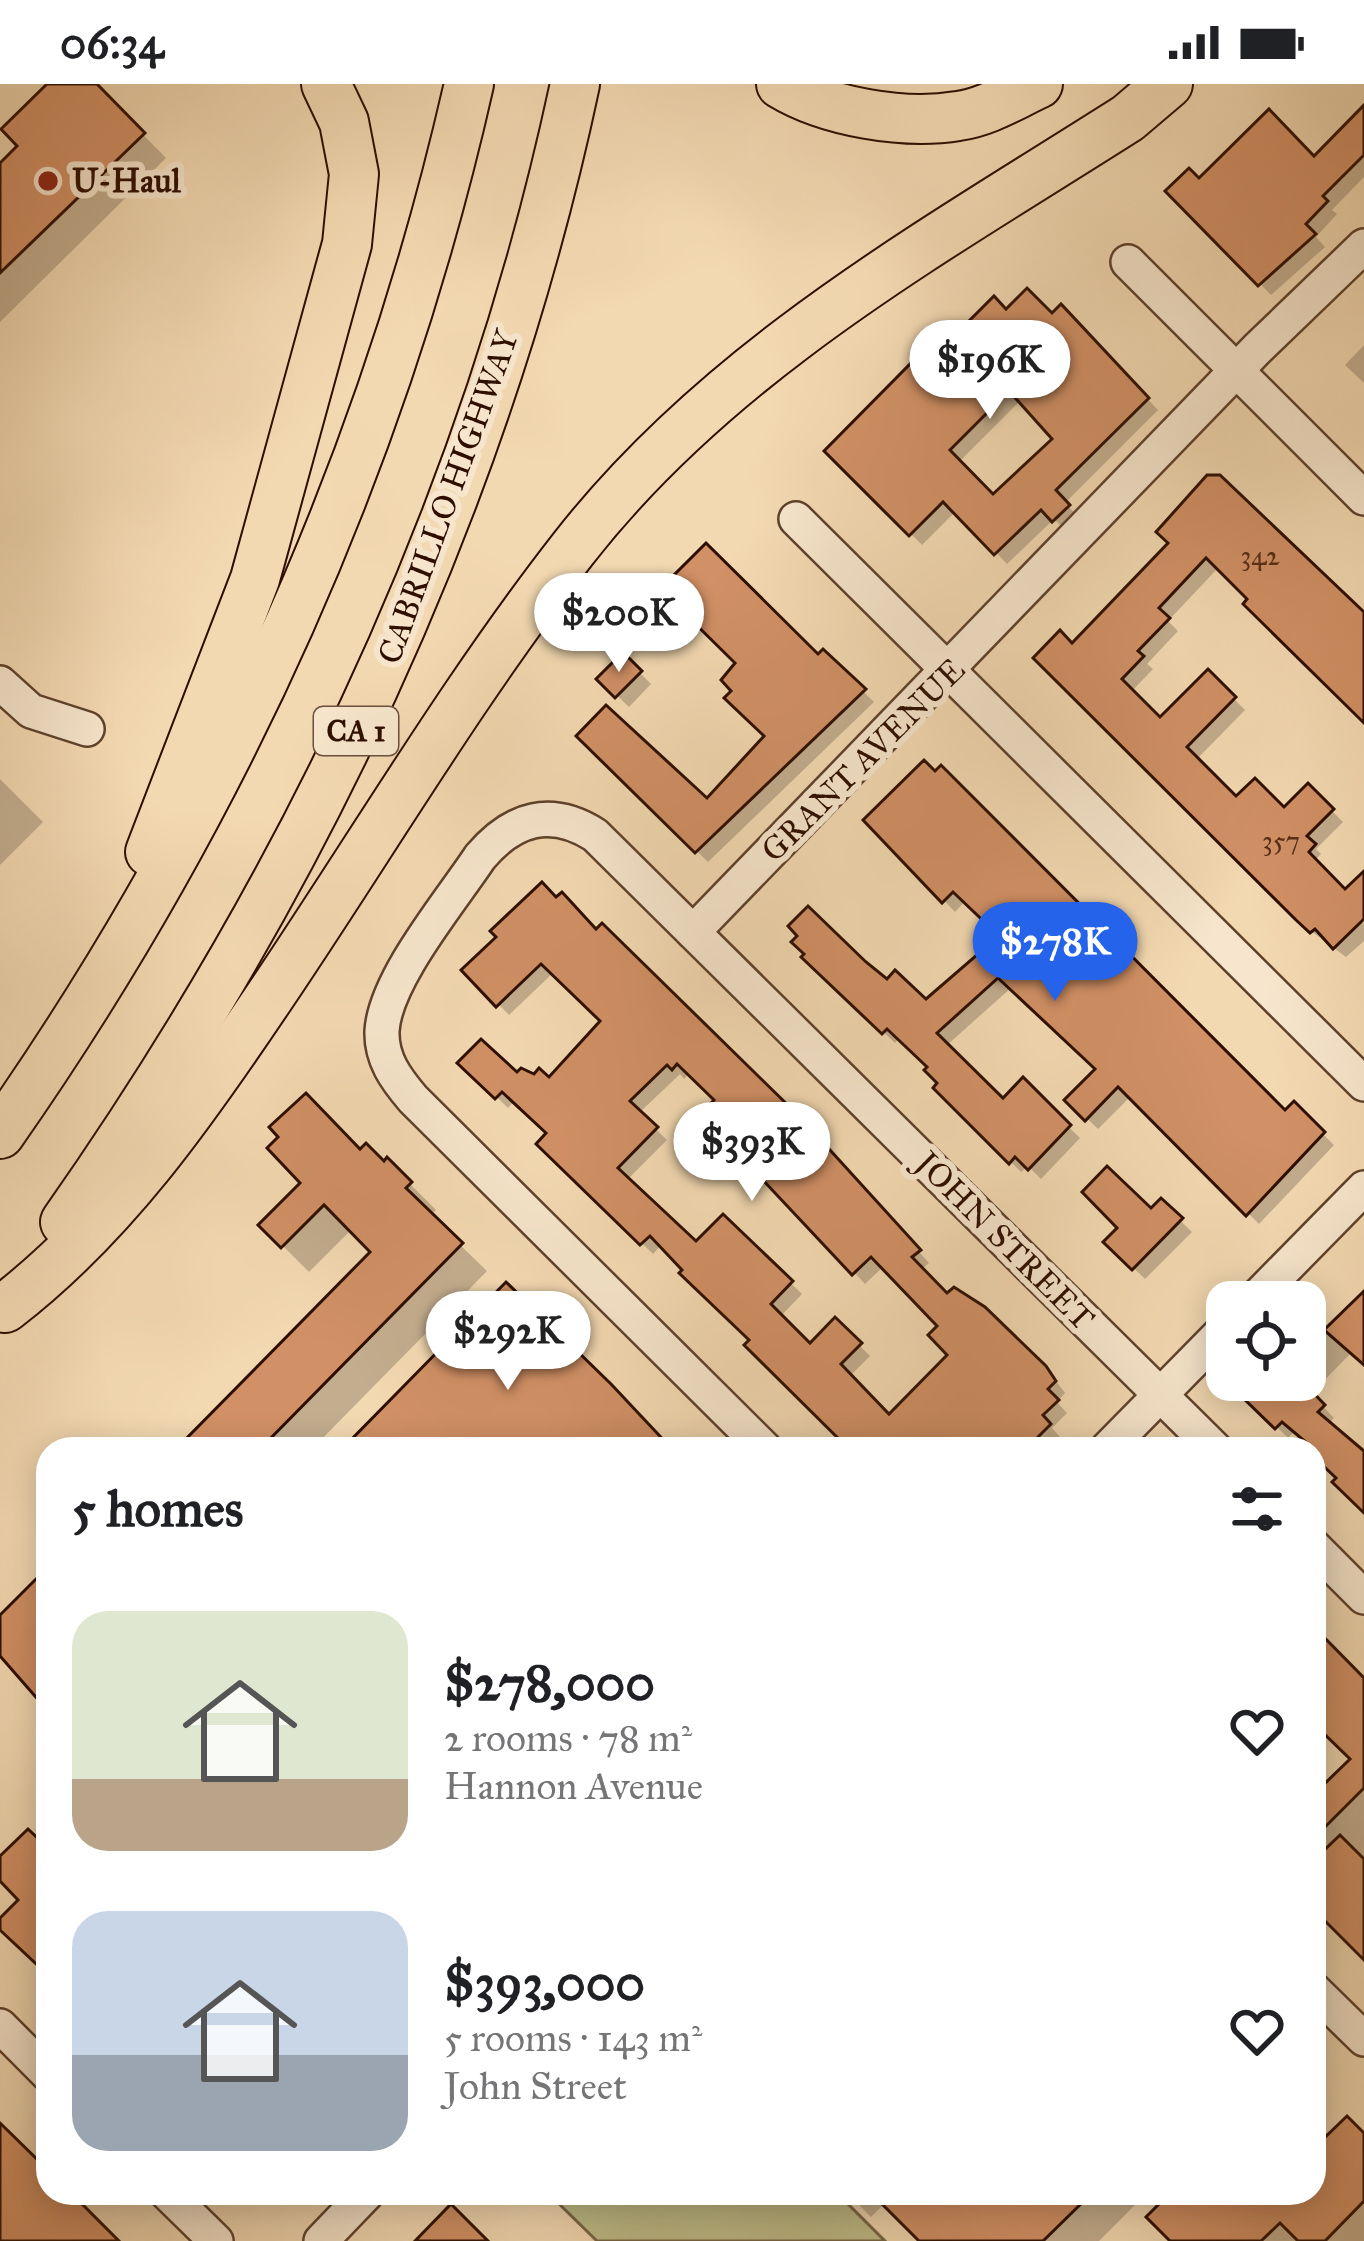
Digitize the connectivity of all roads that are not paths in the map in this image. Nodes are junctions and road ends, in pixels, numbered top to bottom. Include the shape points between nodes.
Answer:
1 (326, 84) edge
2 (469, 84) edge
3 (575, 84) edge
4 (781, 84) edge
5 (1038, 84) edge
6 (1168, 84) edge
7 (1364, 246) edge
8 (1128, 262) dead end
9 (1238, 373) junction
10 (1364, 498) edge
11 (796, 519) dead end
12 (948, 674) junction
13 (0, 683) edge
14 (87, 729) dead end
15 (693, 932) junction
16 (100, 986) junction
17 (62, 1046) junction
18 (1364, 1084) edge
19 (0, 1116) edge
20 (0, 1134) edge
21 (1364, 1188) edge
22 (1273, 1281) edge
23 (2, 1311) edge
24 (1206, 1348) edge
25 (1160, 1395) junction
26 (753, 1437) edge
27 (1119, 1437) edge
28 (1203, 1437) edge
29 (1326, 1559) edge
30 (1364, 1597) edge
31 (1326, 2002) edge
32 (0, 2026) edge
33 (1364, 2039) edge
34 (36, 2062) edge
35 (179, 2205) edge
36 (356, 2205) edge
37 (216, 2241) edge
38 (321, 2241) edge

1 - 16 highway via 354,174 339,275 246,608
2 - 16 highway via 394,359 320,558 226,763
3 - 23 highway, CABRILLO HIGHWAY / CA 1 via 493,389 364,714 211,1002
4 - 5 highway via 866,112 927,118 988,109
6 - 23 highway via 1128,118 796,333 616,495 158,1154 75,1250
7 - 9 street, GRANT AVENUE
8 - 9 street
9 - 10 street
9 - 12 street, GRANT AVENUE
11 - 12 street
12 - 15 street, GRANT AVENUE
12 - 18 street
13 - 14 street via 31,711
15 - 25 street, JOHN STREET
15 - 26 street via 595,835 561,818 528,820 480,856 395,988 382,1033 395,1078 413,1099
16 - 17 highway
17 - 19 highway
17 - 20 highway
21 - 22 street
24 - 25 street
25 - 27 street
25 - 28 street, JOHN STREET
29 - 30 street
31 - 33 street
32 - 34 street
35 - 37 street
36 - 38 street

